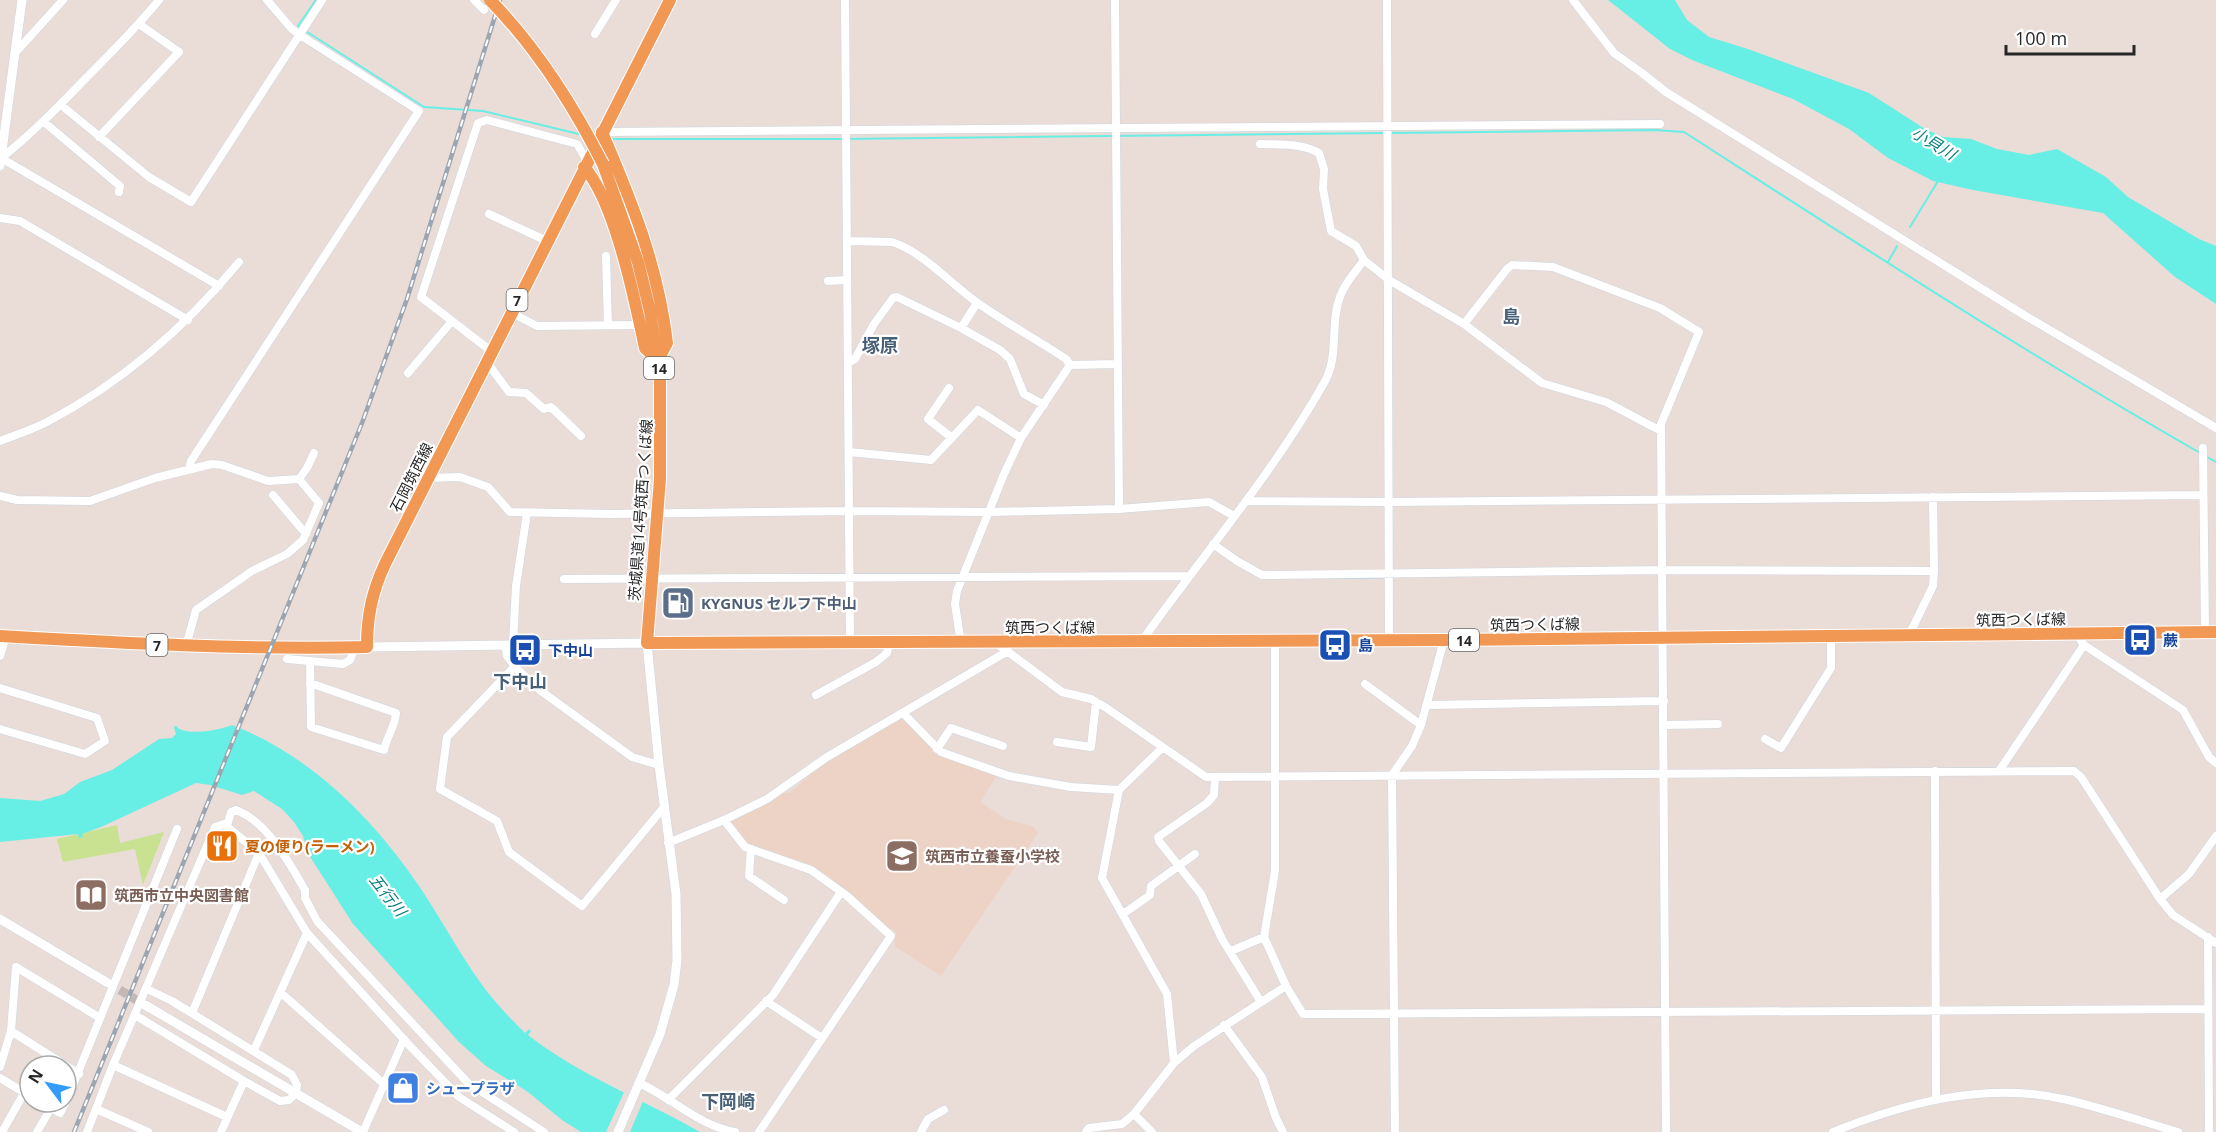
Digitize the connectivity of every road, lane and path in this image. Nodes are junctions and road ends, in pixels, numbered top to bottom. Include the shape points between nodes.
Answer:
1 (22, 0) edge
2 (63, 0) edge
3 (159, 0) edge
4 (267, 0) edge
5 (322, 0) edge
6 (474, 0) edge
7 (616, 0) edge
8 (670, 0) edge
9 (845, 0) edge
10 (1115, 0) edge
11 (1387, 0) edge
12 (1573, 0) edge
13 (487, 5) edge
14 (140, 24) junction
15 (302, 31) junction
16 (595, 34) dead end
17 (15, 53) junction
18 (61, 105) junction
19 (3, 116) edge
20 (44, 122) junction
21 (1660, 124) dead end
22 (1388, 130) junction
23 (602, 132) junction
24 (1116, 133) junction
25 (846, 136) junction
26 (99, 137) junction
27 (1260, 144) dead end
28 (1, 156) edge
29 (586, 164) junction
30 (119, 192) dead end
31 (489, 214) dead end
32 (0, 218) edge
33 (547, 241) junction
34 (846, 241) junction
35 (606, 256) dead end
36 (1364, 260) junction
37 (239, 262) dead end
38 (847, 280) junction
39 (1389, 280) junction
40 (828, 281) dead end
41 (219, 286) junction
42 (977, 303) junction
43 (510, 312) junction
44 (188, 320) junction
45 (452, 321) junction
46 (1464, 324) junction
47 (608, 325) junction
48 (640, 325) junction
49 (961, 328) junction
50 (488, 356) junction
51 (658, 360) junction
52 (848, 363) junction
53 (1070, 364) junction
54 (1117, 364) junction
55 (408, 374) dead end
56 (949, 388) dead end
57 (1044, 405) junction
58 (2216, 428) edge
59 (1661, 431) junction
60 (581, 436) dead end
61 (952, 438) junction
62 (1022, 438) junction
63 (0, 441) edge
64 (849, 452) junction
65 (314, 453) dead end
66 (2204, 453) dead end
67 (189, 469) junction
68 (428, 478) junction
69 (299, 479) junction
70 (273, 495) dead end
71 (2204, 495) junction
72 (0, 496) edge
73 (1663, 498) junction
74 (1933, 498) junction
75 (1246, 501) junction
76 (1390, 502) junction
77 (1119, 509) junction
78 (850, 511) junction
79 (989, 512) junction
80 (527, 513) junction
81 (657, 513) junction
82 (1234, 516) junction
83 (306, 534) junction
84 (1213, 544) junction
85 (1663, 570) junction
86 (1934, 572) junction
87 (1390, 573) junction
88 (1188, 576) junction
89 (963, 577) junction
90 (850, 578) junction
91 (564, 579) dead end
92 (652, 579) junction
93 (2210, 632) edge
94 (2077, 634) junction
95 (1909, 635) junction
96 (3, 636) edge
97 (1831, 636) junction
98 (1663, 638) junction
99 (1275, 640) junction
100 (1389, 640) junction
101 (1444, 640) junction
102 (996, 642) junction
103 (1141, 642) junction
104 (647, 643) junction
105 (850, 643) junction
106 (890, 643) junction
107 (961, 643) junction
108 (2084, 645) junction
109 (186, 646) junction
110 (509, 646) junction
111 (361, 647) junction
112 (1008, 651) junction
113 (0, 656) edge
114 (287, 659) dead end
115 (310, 661) junction
116 (515, 666) junction
117 (310, 683) junction
118 (1365, 684) dead end
119 (0, 688) edge
120 (816, 695) dead end
121 (1664, 701) junction
122 (1096, 702) junction
123 (1428, 705) junction
124 (903, 713) junction
125 (1718, 724) dead end
126 (1421, 725) junction
127 (1664, 725) junction
128 (0, 729) edge
129 (1765, 739) dead end
130 (1057, 742) dead end
131 (1003, 746) dead end
132 (1162, 748) junction
133 (938, 749) junction
134 (2216, 763) edge
135 (659, 765) junction
136 (1935, 771) junction
137 (1999, 771) junction
138 (1664, 774) junction
139 (1392, 775) junction
140 (1275, 776) junction
141 (1215, 777) junction
142 (1119, 790) junction
143 (664, 807) junction
144 (724, 820) junction
145 (227, 826) junction
146 (177, 829) dead end
147 (2216, 837) edge
148 (668, 843) junction
149 (751, 849) junction
150 (259, 853) junction
151 (1195, 854) dead end
152 (1179, 866) junction
153 (841, 892) junction
154 (2160, 899) junction
155 (784, 900) dead end
156 (1123, 914) junction
157 (0, 918) edge
158 (316, 919) junction
159 (305, 930) junction
160 (1264, 937) junction
161 (2208, 937) junction
162 (2216, 943) edge
163 (1231, 951) junction
164 (108, 983) tunnel mouth
165 (1286, 986) junction
166 (147, 988) junction
167 (280, 992) junction
168 (766, 1001) junction
169 (1261, 1002) junction
170 (145, 1005) tunnel mouth
171 (2208, 1009) junction
172 (1936, 1010) junction
173 (1665, 1012) junction
174 (192, 1013) junction
175 (1394, 1014) junction
176 (135, 1015) junction
177 (100, 1018) junction
178 (1224, 1026) junction
179 (10, 1031) junction
180 (822, 1038) junction
181 (413, 1040) junction
182 (254, 1050) junction
183 (1174, 1064) junction
184 (113, 1065) junction
185 (0, 1067) edge
186 (79, 1074) joint
187 (0, 1078) edge
188 (244, 1082) junction
189 (385, 1085) junction
190 (638, 1085) junction
191 (18, 1089) edge
192 (296, 1093) junction
193 (1936, 1099) junction
194 (668, 1100) junction
195 (18, 1108) edge
196 (96, 1109) junction
197 (944, 1110) dead end
198 (48, 1114) edge
199 (1134, 1114) junction
200 (227, 1117) junction
201 (139, 1130) edge
202 (2, 1132) edge
203 (37, 1132) edge
204 (87, 1132) edge
205 (148, 1132) edge
206 (221, 1132) edge
207 (363, 1132) edge
208 (514, 1132) edge
209 (544, 1132) edge
210 (618, 1132) edge
211 (735, 1132) edge
212 (759, 1132) edge
213 (921, 1132) edge
214 (1086, 1132) edge
215 (1152, 1132) edge
216 (1283, 1132) edge
217 (1395, 1132) edge
218 (1666, 1132) edge
219 (1833, 1132) edge
220 (2178, 1132) edge
221 (2209, 1132) edge

1 - 17 street
2 - 17 street
3 - 14 street
4 - 15 street via 283,20
5 - 15 street
6 - 13 street
7 - 16 street
8 - 23 main road, 石岡筑西線 / 7
9 - 25 street
10 - 24 street
11 - 22 street
12 - 58 street via 1614,53 1666,92 2024,315
13 - 51 main road, 茨城県道14号筑西つくば線 / 14, bridge via 514,27 550,75 603,164 638,262
14 - 18 street
14 - 26 street via 179,52
15 - 26 street via 191,202 149,177
15 - 67 street via 418,111
17 - 19 street
18 - 20 street
18 - 26 street
19 - 28 street
20 - 28 street
20 - 30 street via 120,186
21 - 22 street
22 - 24 street
22 - 39 street
23 - 25 street
23 - 29 main road, 石岡筑西線 / 7
23 - 51 main road via 630,196 653,270 668,343
24 - 25 street
24 - 54 street
25 - 34 street
27 - 36 street via 1300,146 1319,153 1331,231 1356,246
28 - 41 street
29 - 33 main road, 石岡筑西線 / 7
29 - 45 street via 577,144 487,120 478,123 421,297
29 - 48 main road via 615,231
31 - 33 street
32 - 44 street via 20,221
33 - 43 main road, 石岡筑西線 / 7
34 - 38 street
34 - 42 street via 898,244
35 - 47 street
36 - 39 street
36 - 75 street via 1340,296 1333,365 1326,381 1280,456
37 - 41 street
38 - 40 street
38 - 52 street
39 - 46 street
39 - 76 street
41 - 44 street
42 - 49 street
42 - 53 street
43 - 47 street via 537,326
43 - 50 main road, 石岡筑西線 / 7
44 - 63 street via 104,389 45,423
45 - 50 street
45 - 55 street
46 - 59 street via 1542,383 1606,402
46 - 59 street via 1512,265 1553,267 1660,308 1699,332
47 - 48 street
48 - 51 main road via 645,348
49 - 52 street via 903,299 893,298 855,359
49 - 57 street via 1010,359 1024,394
50 - 60 street via 509,392 526,393 544,409 551,407
50 - 68 main road, 石岡筑西線 / 7
51 - 81 main road, 茨城県道14号筑西つくば線 / 14 via 661,432
52 - 64 street
53 - 54 street
53 - 57 street
54 - 77 street
56 - 61 street via 928,419
57 - 62 street
59 - 73 street
61 - 62 street via 978,410
61 - 64 street via 930,460
62 - 79 street
64 - 78 street
65 - 69 street
66 - 71 street
67 - 69 street via 222,465 268,481
67 - 72 street via 90,501 17,500
68 - 80 street via 460,477 488,487 510,512
68 - 111 main road, 石岡筑西線 / 7 via 375,585
69 - 83 street via 319,503
70 - 83 street
71 - 74 street
71 - 93 street
73 - 74 street
73 - 76 street
73 - 85 street
74 - 86 street
75 - 76 street
75 - 82 street
76 - 87 street
77 - 79 street
77 - 82 street via 1209,502
78 - 79 street
78 - 81 street
78 - 90 street
79 - 89 street
80 - 81 street
80 - 110 street
81 - 92 main road, 茨城県道14号筑西つくば線 / 14
82 - 84 street
83 - 109 street via 287,554 252,571 196,610
84 - 87 street via 1262,575
84 - 88 street
85 - 86 street
85 - 87 street
85 - 98 street
86 - 95 street via 1933,586
87 - 100 street
88 - 89 street
88 - 103 street
89 - 90 street
89 - 107 street via 955,604
90 - 92 street
90 - 105 street
91 - 92 street
92 - 104 main road, 茨城県道14号筑西つくば線 / 14
93 - 94 main road, 筑西つくば線 / 14
94 - 95 main road, 筑西つくば線 / 14
94 - 108 street
95 - 97 main road, 筑西つくば線 / 14
96 - 109 main road, 7
96 - 113 street
97 - 98 main road, 筑西つくば線 / 14
97 - 129 street via 1832,668 1781,748
98 - 101 main road, 筑西つくば線 / 14
98 - 121 street
99 - 100 main road, 筑西つくば線 / 14
99 - 103 main road, 筑西つくば線 / 14
99 - 140 street
100 - 101 main road, 筑西つくば線 / 14
101 - 123 street
102 - 103 main road, 筑西つくば線 / 14
102 - 107 main road, 筑西つくば線 / 14
102 - 112 street
104 - 105 main road, 筑西つくば線 / 14
104 - 110 street
104 - 135 street
105 - 106 main road, 筑西つくば線 / 14
106 - 107 main road, 筑西つくば線 / 14
106 - 120 street via 887,653 876,662
108 - 134 street via 2182,710
108 - 137 street
109 - 111 main road, 7
110 - 111 street
110 - 116 street via 507,656
111 - 115 street via 343,664
112 - 122 street via 1062,692
112 - 124 street
114 - 115 street
115 - 117 street
116 - 135 street via 632,757
116 - 143 street via 447,737 440,789 497,820 509,852 582,906
117 - 117 street via 311,727 384,750 396,713
118 - 126 street
119 - 128 street via 97,718 105,741 85,754
121 - 123 street
121 - 127 street
122 - 130 street via 1091,747
122 - 132 street
123 - 126 street
124 - 133 street
124 - 144 street via 827,757 767,799
125 - 127 street
126 - 139 street
127 - 138 street
131 - 133 street via 951,728
132 - 141 street via 1206,777
132 - 142 street
133 - 142 street via 1009,776 1071,787
135 - 143 street
136 - 137 street
136 - 138 street
136 - 172 street
137 - 154 street via 2074,771
138 - 139 street
138 - 173 street
139 - 140 street
139 - 175 street
140 - 141 street
140 - 160 street via 1275,871
141 - 152 street via 1214,795 1208,803 1158,837
142 - 156 street via 1101,878
143 - 148 street
144 - 148 street
144 - 149 street via 745,847
145 - 150 street
145 - 158 street via 231,812 236,810 274,840 305,890
145 - 166 street via 215,827
146 - 177 street
147 - 154 street via 2189,874
148 - 190 street via 676,894 678,960 668,1010
149 - 153 street via 811,870
149 - 155 street via 749,876
150 - 159 street
150 - 174 street
151 - 152 street
152 - 156 street via 1151,886 1149,895
152 - 163 street via 1201,894
153 - 168 street
153 - 180 street via 891,936
154 - 161 street via 2173,915
156 - 183 street via 1167,994
157 - 164 street
158 - 159 street
158 - 181 street
159 - 167 street
159 - 181 street
160 - 163 street
160 - 165 street
161 - 162 street
161 - 171 street
163 - 169 street
165 - 169 street
165 - 175 street via 1303,1014
166 - 174 street
166 - 176 street
167 - 182 street
167 - 189 street
168 - 180 street
168 - 194 street
169 - 178 street
170 - 192 street
171 - 172 street
171 - 221 street
172 - 173 street
172 - 193 street
173 - 175 street
173 - 218 street
174 - 182 street
175 - 217 street
176 - 184 street
176 - 188 street
177 - 179 street via 16,967
177 - 186 street
178 - 183 street
178 - 216 street via 1262,1077
179 - 185 street
179 - 186 street
180 - 212 street
181 - 189 street
181 - 208 street via 459,1097
181 - 209 street via 468,1083
182 - 192 street via 292,1075
183 - 199 street
184 - 196 street
184 - 200 street
187 - 191 street
188 - 192 street via 280,1101 289,1100
188 - 200 street
189 - 207 street
190 - 194 street
190 - 210 street
192 - 207 street
193 - 219 street
193 - 220 street via 1989,1093 2029,1094 2067,1100
194 - 211 street
195 - 202 street
196 - 201 street
196 - 204 street
197 - 213 street via 928,1119
198 - 203 street
199 - 214 street via 1122,1124 1089,1128
199 - 215 street
200 - 206 street
201 - 205 street

